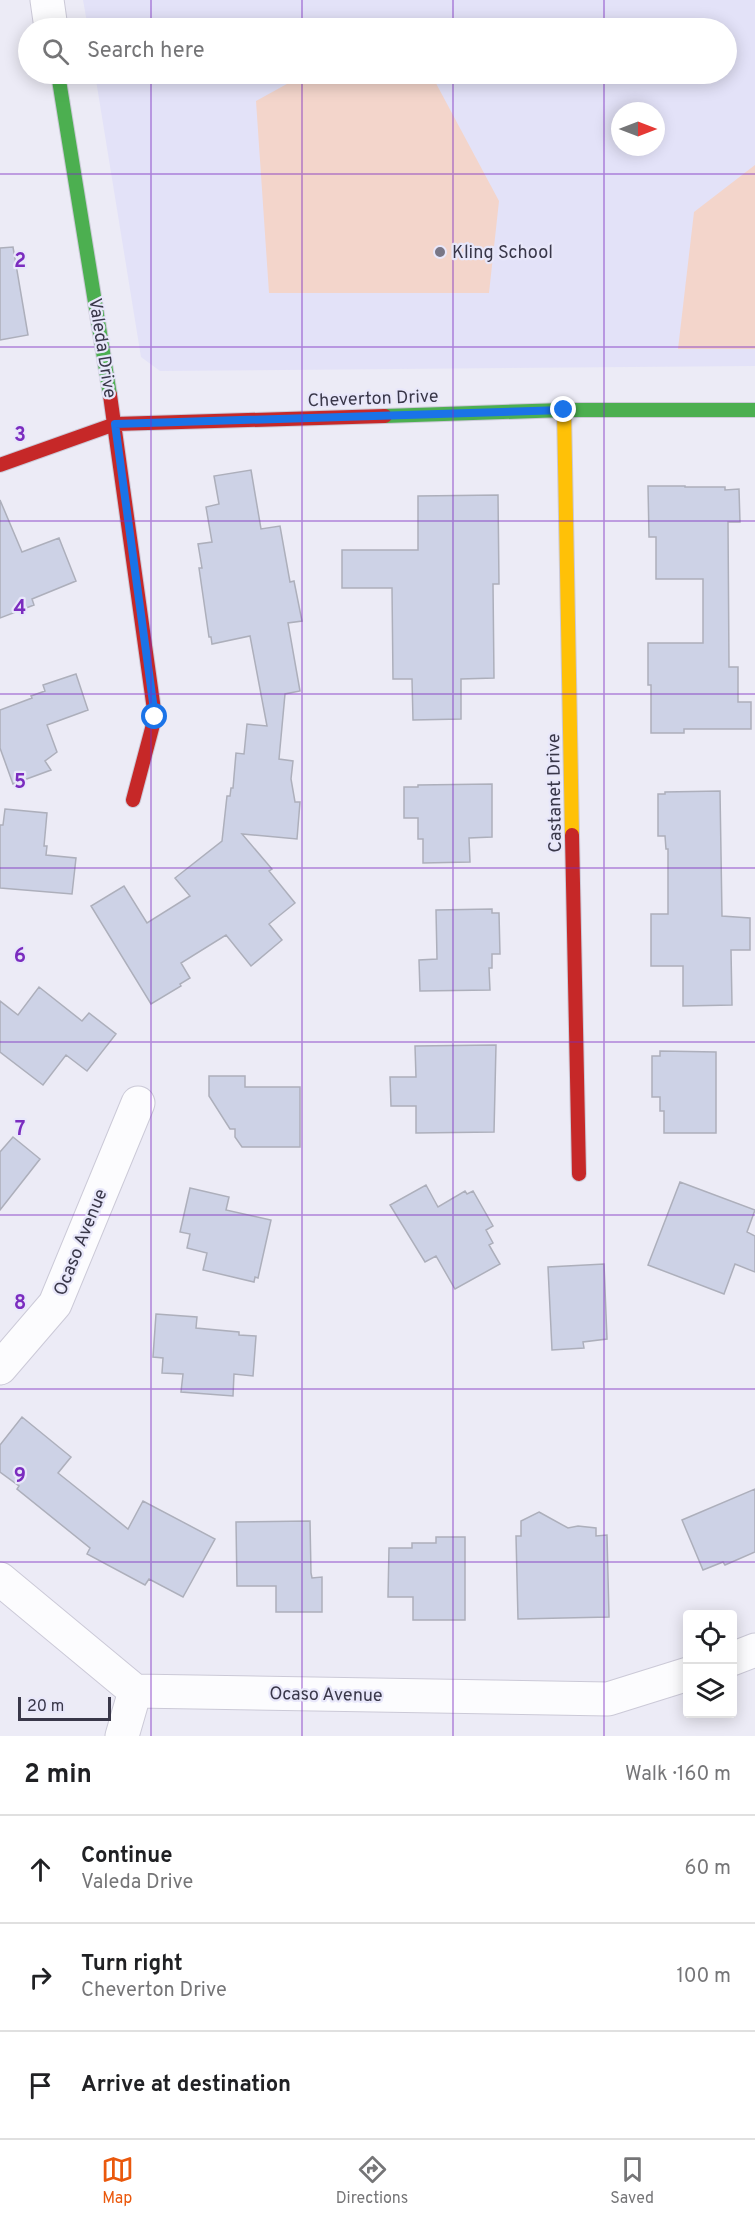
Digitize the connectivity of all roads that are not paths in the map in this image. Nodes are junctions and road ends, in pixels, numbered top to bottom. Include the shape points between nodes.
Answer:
1 (46, 0) edge
2 (49, 18) edge
3 (60, 84) edge
4 (564, 410) junction
5 (755, 410) edge
6 (115, 424) junction
7 (0, 465) edge
8 (133, 800) dead end
9 (138, 1103) dead end
10 (579, 1174) dead end
11 (0, 1368) edge
12 (0, 1579) edge
13 (755, 1650) edge
14 (737, 1657) edge
15 (683, 1675) edge
16 (135, 1691) junction
17 (122, 1736) edge

1 - 2 street
3 - 6 street, Valeda Drive
4 - 5 street, Cheverton Drive
4 - 6 street, Cheverton Drive
4 - 10 street, Castanet Drive
6 - 7 street, Cheverton Drive
6 - 8 street, Valeda Drive via 155,717
9 - 11 street, Ocaso Avenue via 55,1304
12 - 16 street
13 - 14 street
15 - 16 street, Ocaso Avenue via 608,1699
16 - 17 street

